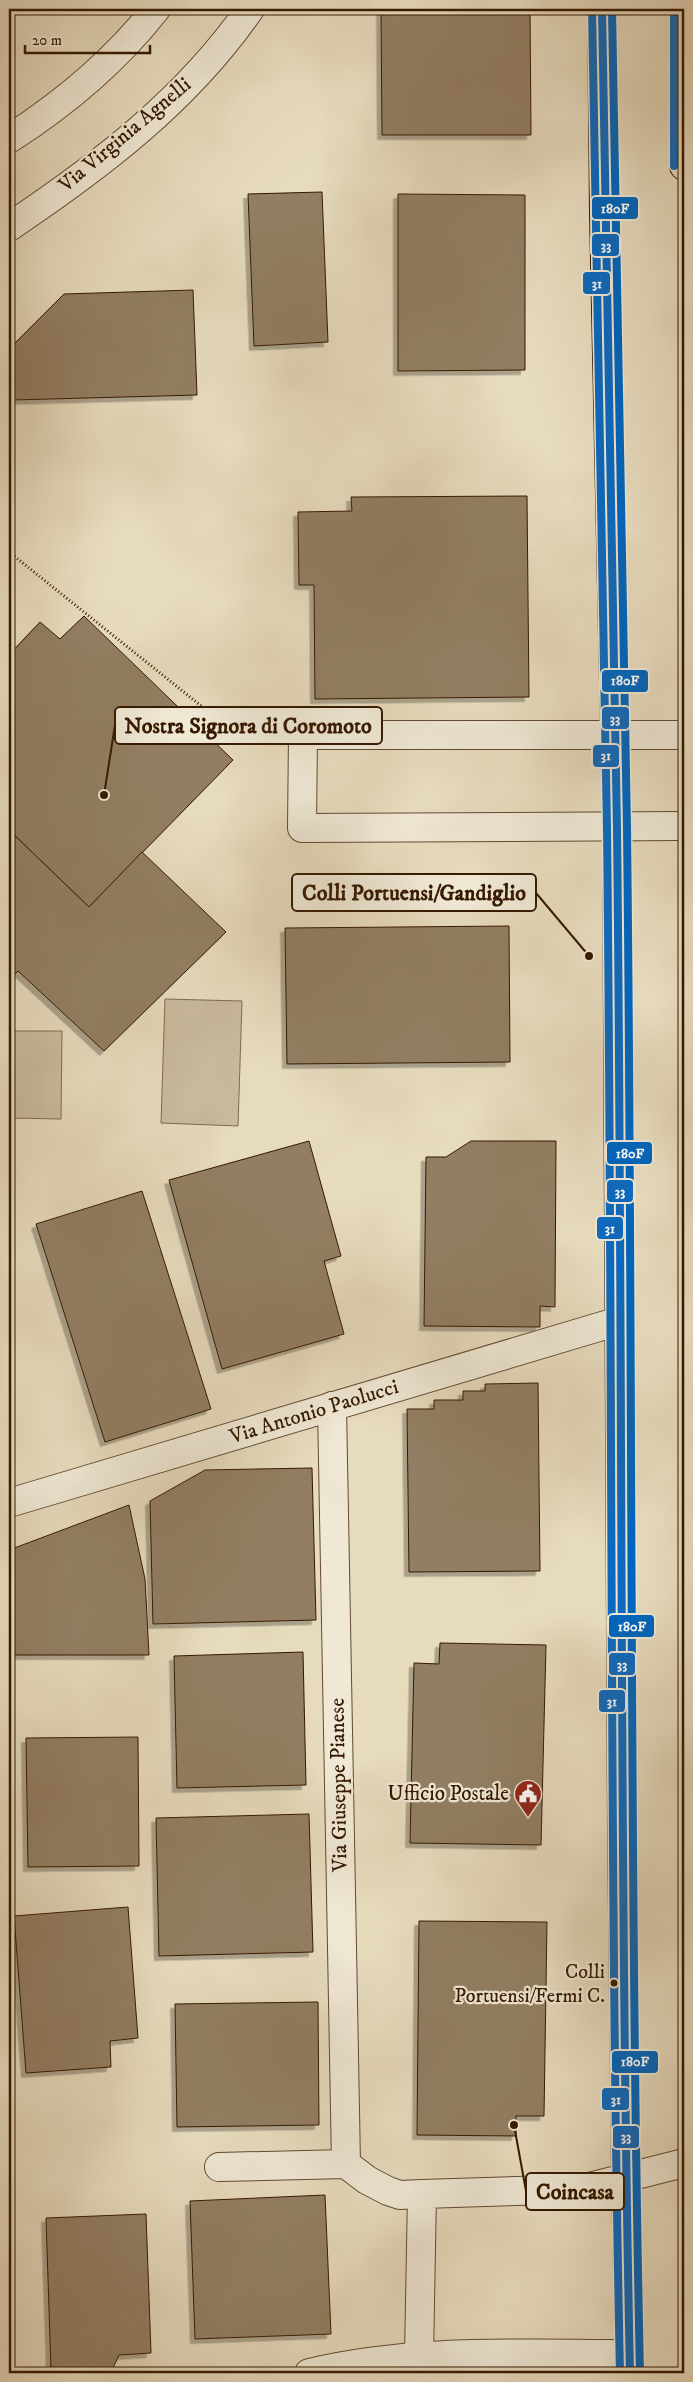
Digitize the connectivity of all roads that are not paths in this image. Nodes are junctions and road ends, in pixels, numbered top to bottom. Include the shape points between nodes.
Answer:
1 (156, 9) edge
2 (250, 9) edge
3 (602, 9) edge
4 (684, 9) edge
5 (9, 138) edge
6 (684, 166) edge
7 (9, 226) edge
8 (616, 735) junction
9 (684, 735) edge
10 (617, 826) junction
11 (684, 826) edge
12 (619, 1321) junction
13 (332, 1406) junction
14 (9, 1503) edge
15 (684, 2163) edge
16 (346, 2164) junction
17 (219, 2167) dead end
18 (626, 2179) junction
19 (422, 2194) junction
20 (419, 2356) junction
21 (630, 2364) edge
22 (309, 2373) edge

1 - 5 street via 113,58 84,84
2 - 7 street, Via Virginia Agnelli via 219,51 153,118 88,173
3 - 8 main road
4 - 6 main road
8 - 9 street
8 - 10 main road
8 - 10 street via 303,735 302,828
10 - 11 street
10 - 12 main road
12 - 13 street, Via Antonio Paolucci
12 - 18 main road
13 - 14 street, Via Antonio Paolucci
13 - 16 street, Via Giuseppe Pianese
15 - 18 street
16 - 17 street
16 - 19 street via 388,2191
18 - 19 street via 581,2189
18 - 21 main road
19 - 20 street
20 - 21 street
20 - 22 street via 368,2361

